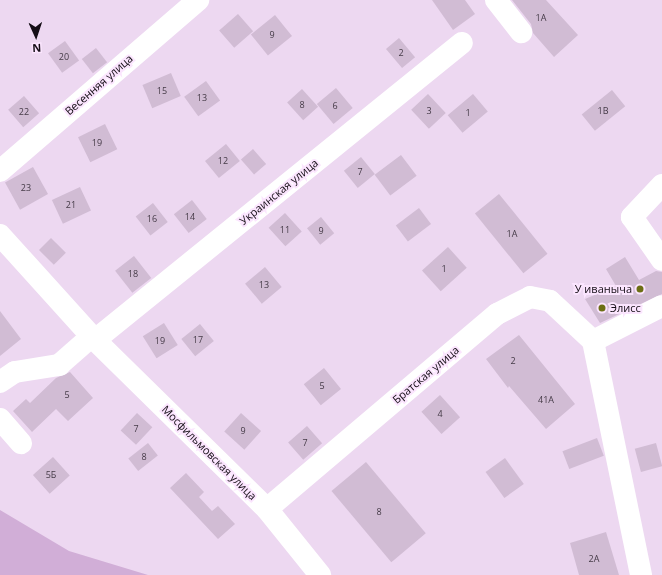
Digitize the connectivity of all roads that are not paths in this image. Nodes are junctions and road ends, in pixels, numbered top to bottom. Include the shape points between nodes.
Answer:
1 (198, 0) edge
2 (496, 0) edge
3 (520, 32) dead end
4 (462, 43) dead end
5 (0, 171) edge
6 (662, 185) edge
7 (0, 235) edge
8 (662, 260) edge
9 (662, 306) edge
10 (94, 338) junction
11 (593, 342) junction
12 (0, 382) edge
13 (0, 419) edge
14 (21, 443) dead end
15 (267, 510) junction
16 (320, 575) edge
17 (641, 575) edge

1 - 5 street, Весенняя улица
2 - 3 street
4 - 10 street, Украинская улица
6 - 8 street via 632,217
7 - 10 street, Мосфильмовская улица
9 - 11 street
10 - 12 street via 59,365 15,372
10 - 15 street, Мосфильмовская улица
11 - 15 street, Братская улица via 550,301 530,298 497,314
11 - 17 street
13 - 14 street
15 - 16 street, Мосфильмовская улица

